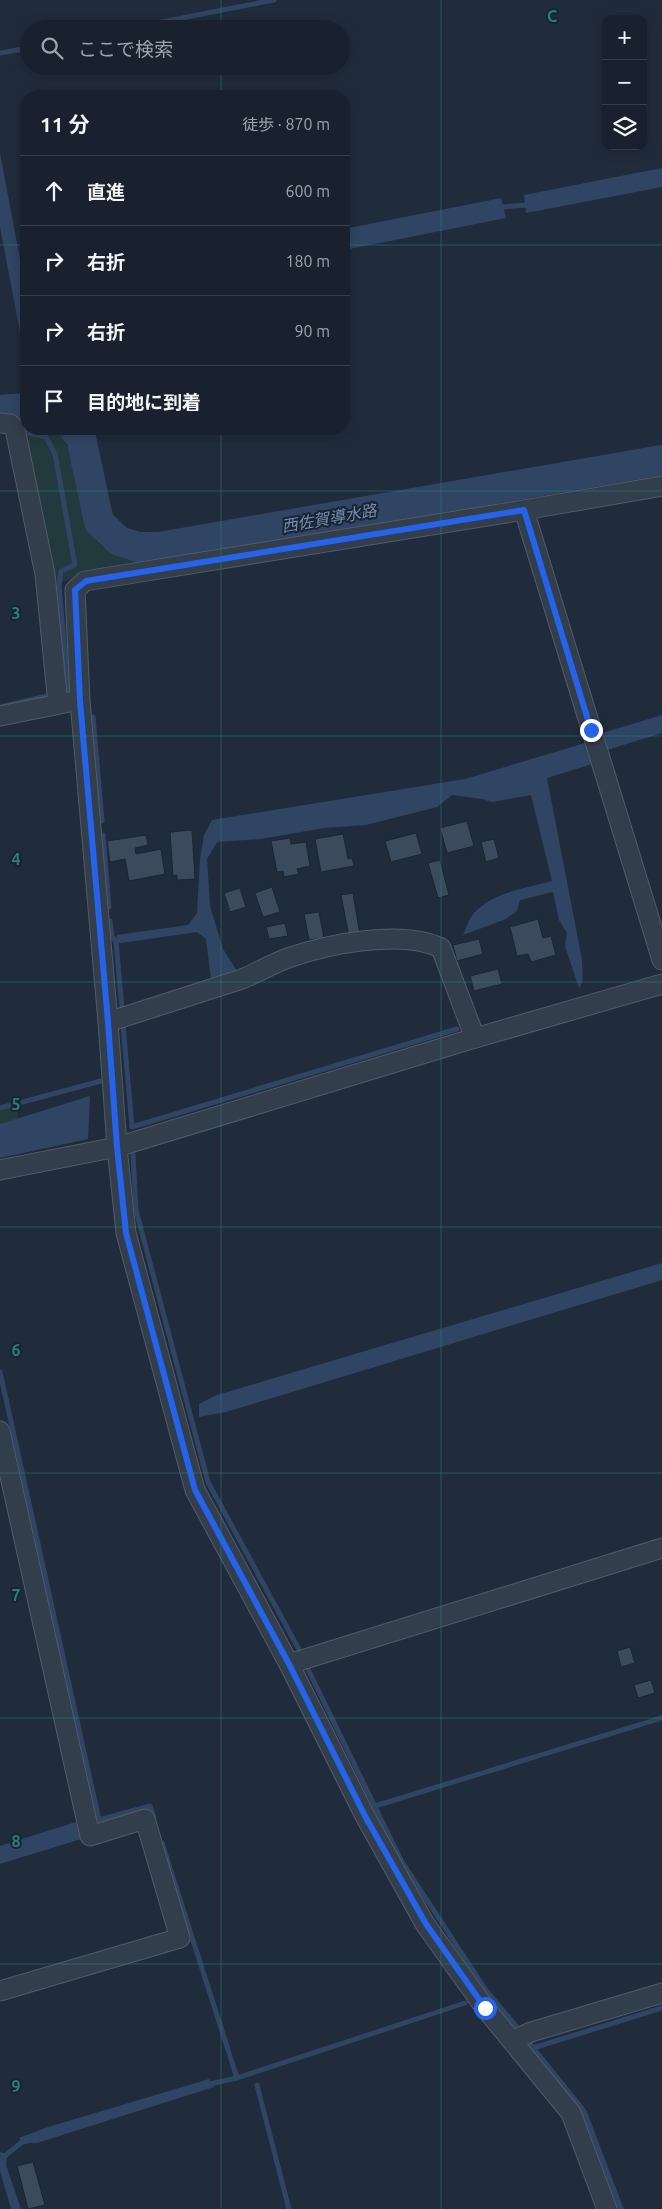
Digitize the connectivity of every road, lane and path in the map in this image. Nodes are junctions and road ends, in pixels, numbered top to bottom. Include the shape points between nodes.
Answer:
1 (0, 423) edge
2 (662, 486) edge
3 (524, 510) junction
4 (57, 695) junction
5 (80, 701) junction
6 (0, 716) edge
7 (662, 960) edge
8 (662, 984) edge
9 (108, 1022) junction
10 (474, 1038) junction
11 (117, 1147) junction
12 (0, 1170) edge
13 (0, 1431) edge
14 (662, 1548) edge
15 (289, 1664) junction
16 (0, 1991) edge
17 (662, 1993) edge
18 (512, 2042) junction
19 (607, 2209) edge

1 - 4 street via 10,424 15,429 45,574
2 - 3 street
3 - 5 street via 86,581 75,590
3 - 7 street
4 - 5 street
4 - 6 street
5 - 9 street
8 - 10 street
9 - 10 street via 242,979 287,958 372,940 410,941 431,943 441,948
9 - 11 street
10 - 11 street
11 - 12 street
11 - 15 street via 126,1233 195,1490
13 - 16 street via 90,1836 145,1819 180,1938
14 - 15 street
15 - 18 street via 365,1816 426,1924
17 - 18 street via 531,2032
18 - 19 street via 571,2113

